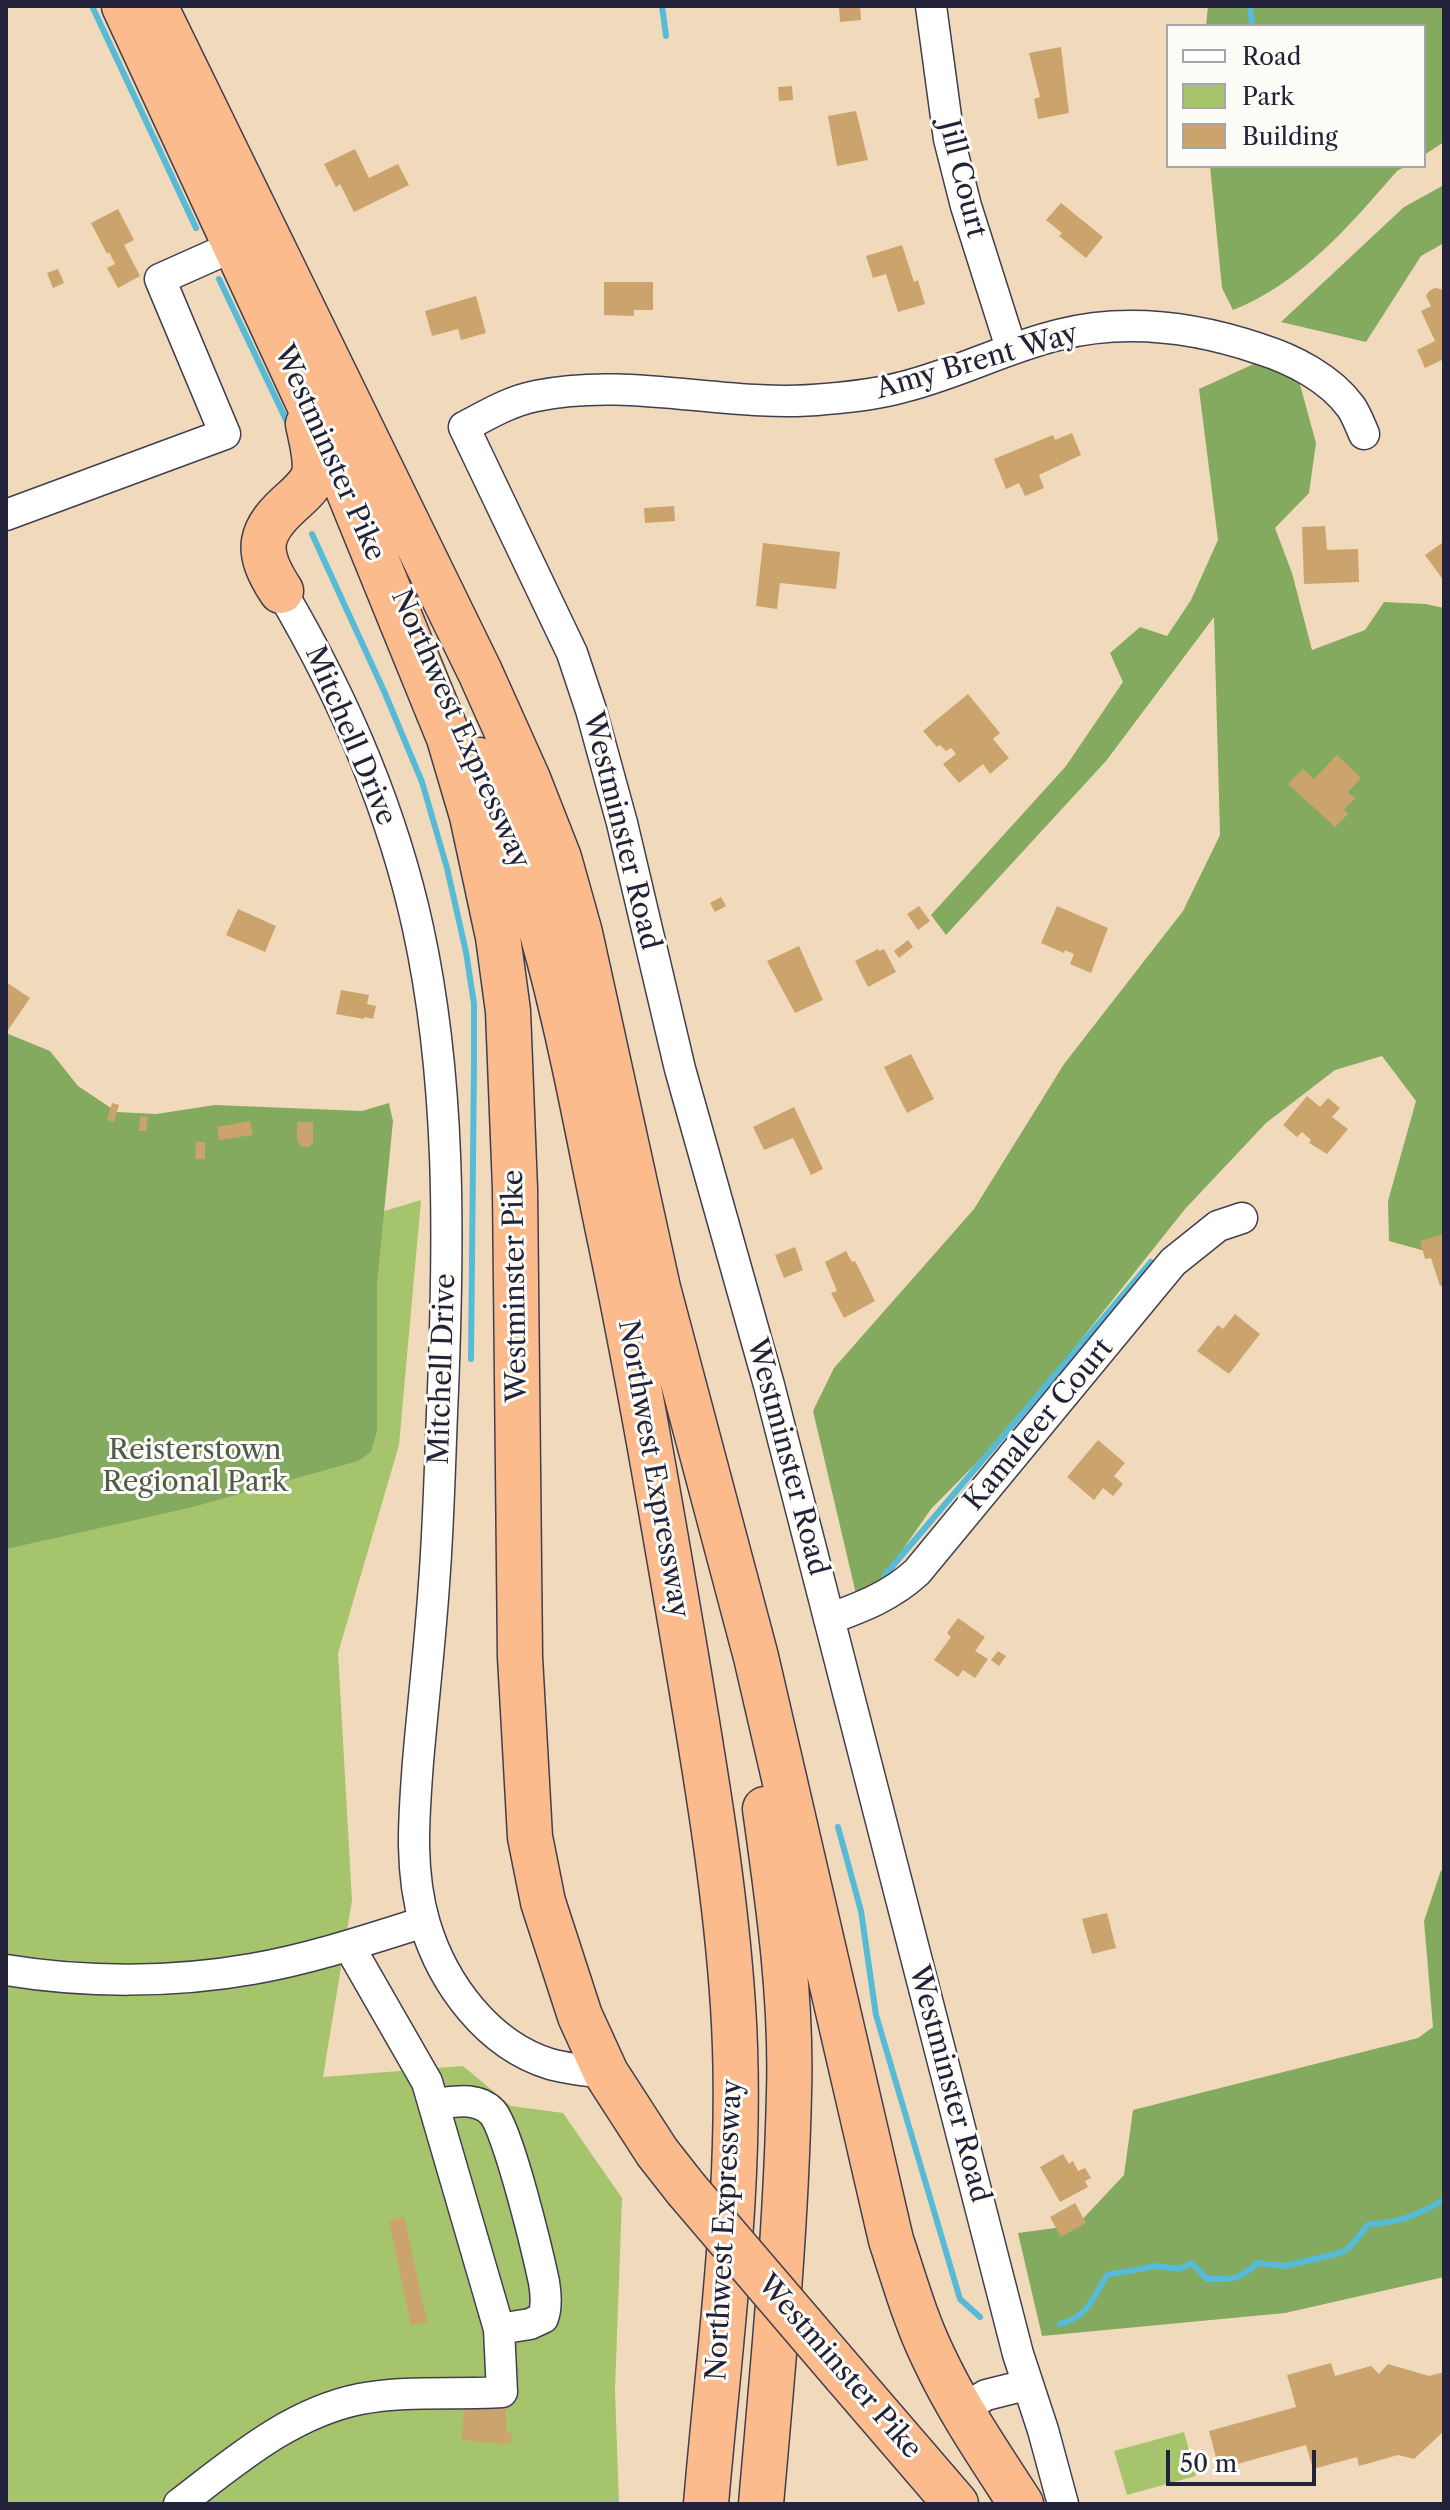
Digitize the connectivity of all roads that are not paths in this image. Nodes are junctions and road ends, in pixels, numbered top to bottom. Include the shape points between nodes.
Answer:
1 (124, 6) edge
2 (155, 6) edge
3 (931, 6) edge
4 (234, 246) junction
5 (1011, 348) junction
6 (300, 386) junction
7 (464, 427) joint
8 (1364, 434) dead end
9 (344, 480) junction
10 (6, 515) edge
11 (281, 591) joint
12 (1242, 1218) dead end
13 (658, 1288) junction
14 (829, 1619) junction
15 (424, 1922) junction
16 (349, 1946) junction
17 (6, 1970) edge
18 (606, 2073) junction
19 (434, 2104) junction
20 (499, 2329) junction
21 (845, 2365) junction
22 (1026, 2385) junction
23 (961, 2410) junction
24 (949, 2495) edge
25 (179, 2504) edge
26 (706, 2504) edge
27 (761, 2504) edge
28 (1021, 2504) edge
29 (1063, 2504) edge

1 - 4 highway, Westminster Pike
2 - 13 highway, Westminster Pike via 480,672 559,858
3 - 5 street, Jill Court via 949,139
4 - 6 highway, Westminster Pike
4 - 10 street via 160,279 225,434
5 - 7 street, Amy Brent Way via 904,387 863,395 777,401 568,391 508,404
5 - 8 street, Amy Brent Way via 1060,334 1140,326 1232,339 1312,373 1351,407
6 - 9 highway, Westminster Pike
6 - 11 highway via 314,475 267,532 263,558
7 - 14 street, Westminster Road via 572,653 591,710 680,1069
9 - 18 highway, Westminster Pike via 449,738 498,937 512,1082 520,1657 530,1837 559,1953
9 - 26 highway, Northwest Expressway via 496,796 526,874 570,1051 669,1554 712,1809 733,2009 732,2203
11 - 15 street, Mitchell Drive via 352,725 388,821 418,929 445,1118 445,1340 435,1581 413,1831
12 - 14 street, Kamaleer Court via 1218,1226 1173,1262 917,1572 884,1597
13 - 23 highway, Westminster Pike via 756,1657 891,2240 933,2356
13 - 27 highway, Northwest Expressway via 763,1790 787,1989 789,2091
14 - 22 street, Westminster Road
15 - 16 street
15 - 18 street, Mitchell Drive via 455,1987 501,2038 549,2064
16 - 17 street via 206,1975 93,1977
16 - 19 street via 427,2082
18 - 21 highway, Westminster Pike, bridge via 657,2152 688,2179
19 - 20 street
19 - 20 street via 481,2105 494,2113 509,2148 544,2283 546,2310 543,2318 530,2324
20 - 25 street via 502,2392 382,2396 322,2411 268,2439
21 - 23 highway via 910,2411
21 - 24 highway, Westminster Pike
22 - 23 street via 986,2395
22 - 29 street, Westminster Road
23 - 24 highway via 941,2452
23 - 28 highway, Westminster Pike

